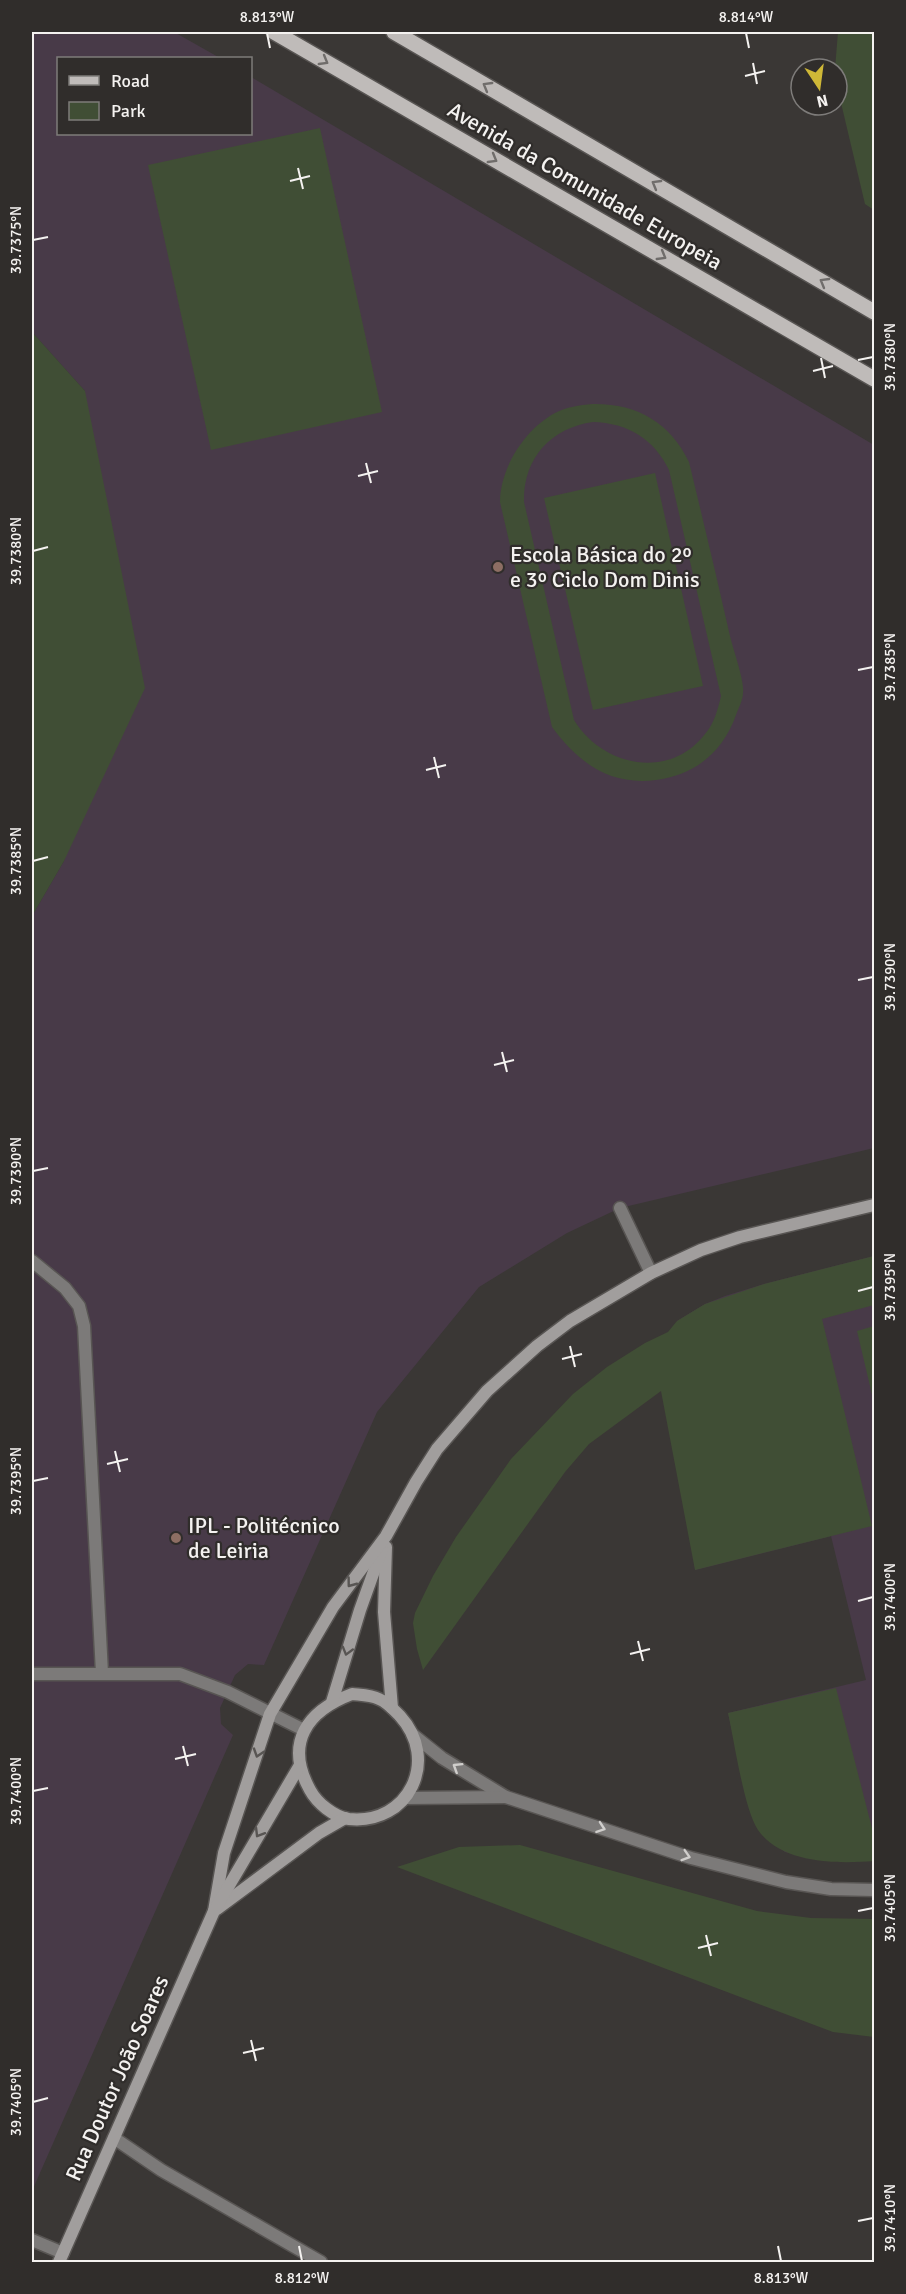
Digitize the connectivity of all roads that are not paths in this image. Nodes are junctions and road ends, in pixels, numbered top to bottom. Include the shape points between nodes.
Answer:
1 (274, 32) edge
2 (394, 32) edge
3 (874, 312) edge
4 (874, 379) edge
5 (874, 1205) edge
6 (620, 1208) dead end
7 (32, 1261) edge
8 (651, 1273) junction
9 (386, 1536) junction
10 (102, 1673) junction
11 (32, 1674) edge
12 (332, 1702) junction
13 (392, 1708) junction
14 (270, 1714) junction
15 (304, 1730) junction
16 (412, 1734) junction
17 (300, 1765) junction
18 (506, 1797) junction
19 (406, 1798) junction
20 (345, 1818) junction
21 (874, 1890) edge
22 (214, 1911) junction
23 (114, 2138) junction
24 (32, 2240) edge
25 (61, 2258) edge
26 (321, 2262) edge

1 -> 4 main road, Avenida da Comunidade Europeia
3 -> 2 main road, Avenida da Comunidade Europeia
5 - 8 main road, Rua Doutor João Soares via 740,1237
6 - 8 street
7 - 10 street via 79,1305 84,1326
8 - 9 main road, Rua Doutor João Soares via 570,1321 487,1391 437,1449
9 -> 12 main road, Rua Doutor João Soares
9 - 13 main road, Rua Doutor João Soares via 384,1612
9 -> 14 main road, Rua Doutor João Soares via 333,1607
10 - 11 street
10 - 14 street via 180,1674 228,1692
12 - 13 main road via 352,1694 368,1695
12 - 15 main road
13 - 16 main road
14 - 15 street
14 -> 22 main road, Rua Doutor João Soares via 224,1853
15 - 17 main road
18 -> 16 street via 442,1758
16 - 19 main road via 417,1773
17 - 20 main road via 313,1796
17 -> 22 main road, Rua Doutor João Soares
18 - 19 street
18 -> 21 street via 691,1858 786,1882
19 - 20 main road via 378,1817
20 - 22 main road, Rua Doutor João Soares
22 - 23 main road, Rua Doutor João Soares
23 - 25 main road, Rua Doutor João Soares
23 - 26 street via 161,2170
24 - 25 street

